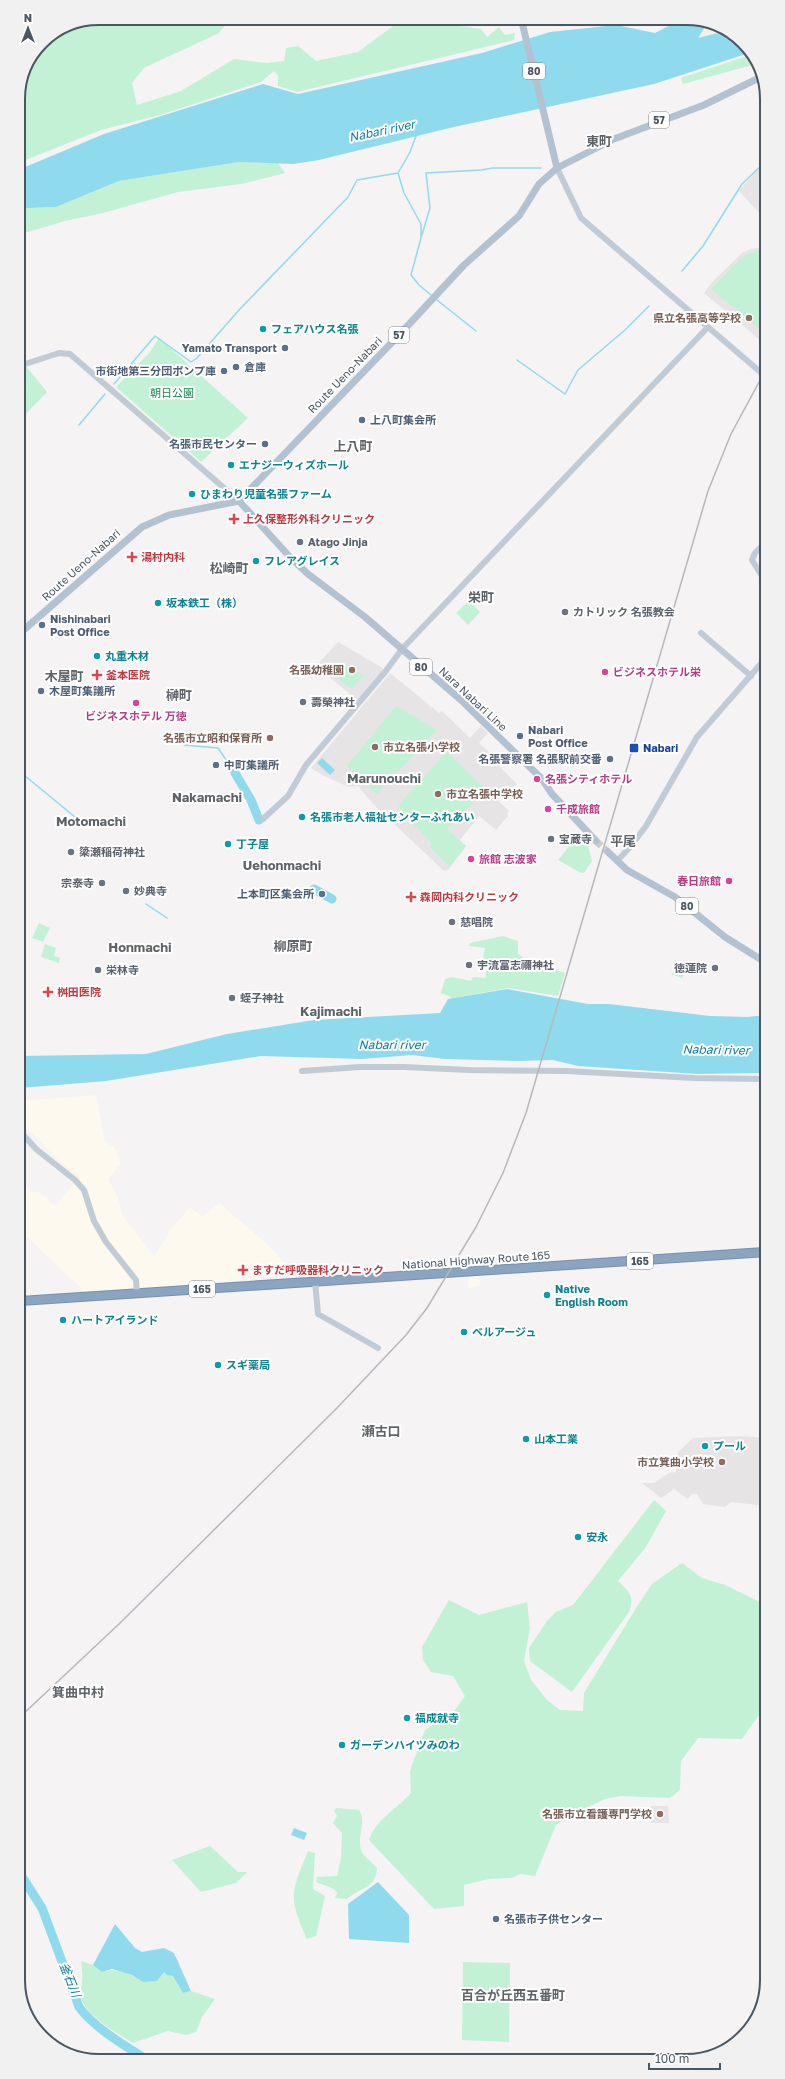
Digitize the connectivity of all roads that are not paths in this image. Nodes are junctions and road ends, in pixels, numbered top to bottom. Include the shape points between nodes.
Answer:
1 (524, 25) edge
2 (757, 79) edge
3 (557, 168) junction
4 (708, 328) junction
5 (25, 364) edge
6 (760, 372) edge
7 (239, 501) junction
8 (760, 548) edge
9 (760, 573) edge
10 (25, 626) edge
11 (701, 633) dead end
12 (402, 650) junction
13 (760, 665) edge
14 (751, 676) junction
15 (263, 819) dead end
16 (596, 840) tunnel mouth
17 (608, 852) tunnel mouth
18 (616, 861) junction
19 (760, 956) edge
20 (302, 1071) dead end
21 (760, 1079) edge
22 (25, 1137) edge
23 (760, 1252) edge
24 (315, 1282) junction
25 (137, 1293) junction
26 (25, 1301) edge
27 (378, 1348) dead end

1 - 3 main road, 80
2 - 3 main road, Route Ueno-Nabari / 57 via 704,105 614,139
3 - 4 street via 580,218
3 - 7 main road, Route Ueno-Nabari / 57 via 539,184 518,216 464,265
4 - 6 street
4 - 12 street
5 - 7 street via 59,354 70,354
7 - 10 main road, Route Ueno-Nabari via 175,514 142,527
7 - 12 main road, Nara Nabari Line / 80 via 308,574 365,617
8 - 9 street via 752,560
11 - 14 street
12 - 15 street via 306,765 288,796
12 - 16 main road, Nara Nabari Line / 80 via 461,700 531,768
13 - 14 street
14 - 18 street via 697,738 646,826
17 - 18 main road, 80
18 - 19 main road, 80 via 639,878 676,897 725,937
20 - 21 street via 360,1067 573,1071
22 - 25 street via 84,1190 94,1221 106,1242 136,1280
23 - 24 highway, National Highway Route 165 / 165 via 465,1270
24 - 25 highway, National Highway Route 165 / 165
24 - 27 street via 318,1314
25 - 26 highway, National Highway Route 165 / 165

